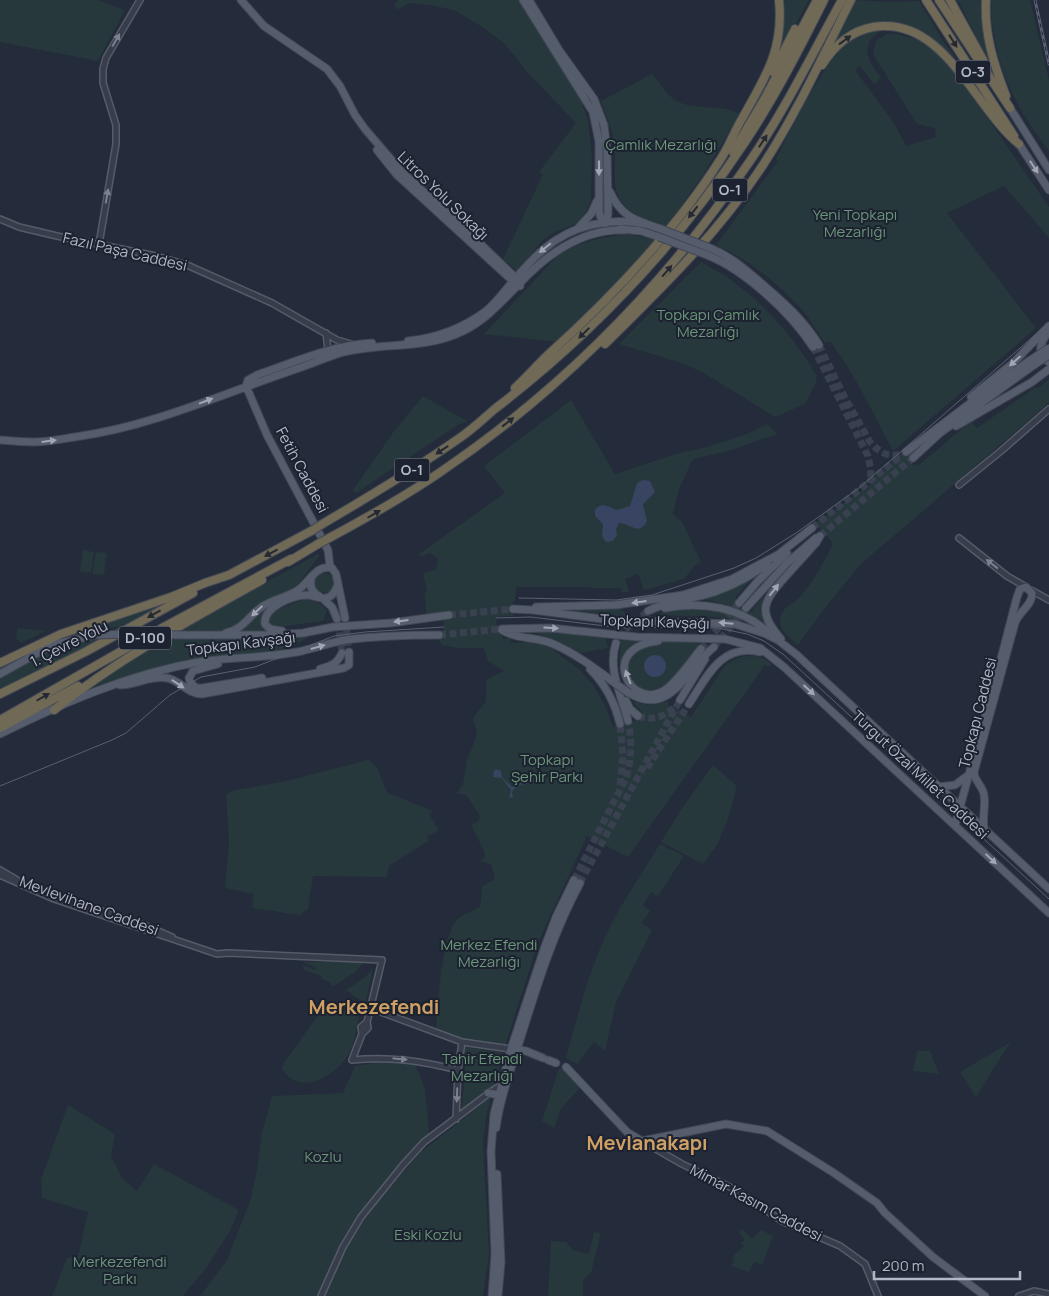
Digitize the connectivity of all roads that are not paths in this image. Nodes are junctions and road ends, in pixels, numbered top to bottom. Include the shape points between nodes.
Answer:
1 (140, 0) edge
2 (235, 0) edge
3 (241, 0) edge
4 (523, 0) edge
5 (529, 0) edge
6 (779, 0) edge
7 (813, 0) edge
8 (817, 0) edge
9 (824, 0) edge
10 (842, 0) edge
11 (851, 0) edge
12 (926, 0) edge
13 (939, 0) edge
14 (950, 0) edge
15 (986, 0) edge
16 (326, 70) junction
17 (991, 80) junction
18 (804, 91) junction
19 (592, 102) junction
20 (1010, 108) junction
21 (732, 140) junction
22 (1019, 144) junction
23 (1039, 154) junction
24 (1049, 161) edge
25 (1049, 170) edge
26 (723, 174) junction
27 (608, 187) junction
28 (1049, 190) edge
29 (599, 194) junction
30 (0, 219) edge
31 (605, 222) junction
32 (645, 224) junction
33 (577, 229) junction
34 (624, 230) junction
35 (660, 233) junction
36 (98, 244) junction
37 (558, 249) junction
38 (517, 282) junction
39 (1049, 326) edge
40 (1049, 332) edge
41 (326, 333) junction
42 (354, 344) junction
43 (816, 346) tunnel mouth
44 (1049, 348) edge
45 (328, 350) junction
46 (1049, 355) edge
47 (584, 357) junction
48 (1049, 362) edge
49 (1030, 364) junction
50 (1049, 369) edge
51 (282, 374) junction
52 (246, 386) junction
53 (495, 409) junction
54 (1049, 409) edge
55 (949, 418) junction
56 (0, 440) edge
57 (927, 445) junction
58 (906, 452) tunnel mouth
59 (913, 458) tunnel mouth
60 (958, 485) dead end
61 (959, 538) dead end
62 (783, 552) junction
63 (291, 559) junction
64 (330, 568) junction
65 (229, 575) junction
66 (312, 576) junction
67 (338, 581) junction
68 (1028, 588) junction
69 (321, 597) junction
70 (1049, 600) edge
71 (739, 603) tunnel mouth
72 (746, 608) tunnel mouth
73 (449, 615) tunnel mouth
74 (317, 630) junction
75 (439, 635) tunnel mouth
76 (206, 636) junction
77 (678, 637) junction
78 (773, 638) junction
79 (67, 641) junction
80 (616, 643) tunnel mouth
81 (788, 648) junction
82 (701, 649) tunnel mouth
83 (270, 654) junction
84 (773, 657) junction
85 (579, 658) junction
86 (0, 665) edge
87 (0, 674) edge
88 (100, 675) junction
89 (616, 683) junction
90 (114, 686) junction
91 (0, 694) edge
92 (680, 700) tunnel mouth
93 (689, 704) tunnel mouth
94 (54, 710) junction
95 (638, 716) dead end
96 (0, 720) edge
97 (628, 721) tunnel mouth
98 (620, 724) tunnel mouth
99 (0, 728) edge
100 (0, 734) edge
101 (969, 774) junction
102 (979, 785) junction
103 (938, 788) junction
104 (964, 789) junction
105 (960, 806) junction
106 (955, 825) junction
107 (984, 828) junction
108 (0, 870) edge
109 (0, 875) edge
110 (577, 882) tunnel mouth
111 (1049, 889) edge
112 (37, 890) junction
113 (1049, 913) edge
114 (370, 1008) junction
115 (462, 1042) junction
116 (514, 1049) junction
117 (556, 1063) dead end
118 (566, 1067) dead end
119 (458, 1070) junction
120 (504, 1085) junction
121 (488, 1093) junction
122 (498, 1096) junction
123 (456, 1120) junction
124 (642, 1141) junction
125 (1049, 1294) edge
126 (321, 1296) edge
127 (492, 1296) edge
128 (498, 1296) edge
129 (878, 1296) edge
130 (985, 1296) edge
131 (1019, 1296) edge

36 -> 1 street via 116,144 116,125 103,83 103,69 106,58
2 - 16 main road, Litros Yolu Sokağı via 270,36
3 - 16 main road, Litros Yolu Sokağı via 264,26
4 - 19 main road
5 - 19 main road
6 - 21 highway via 774,56
7 - 21 highway
8 - 26 highway
9 - 26 highway, O-1 via 763,113
47 -> 10 highway, O-1 via 656,283 719,206 768,133
11 - 18 highway
12 -> 22 highway, O-3
13 - 17 highway, O-3
14 - 17 highway
15 - 20 highway via 989,43
16 - 38 main road, Litros Yolu Sokağı via 351,117 397,175
17 - 20 highway, O-3
18 -> 22 highway via 834,49 853,34 881,26 904,29 927,40 948,58 996,121
18 - 47 highway via 764,163 722,221 604,346
19 - 27 main road via 604,125
19 -> 29 main road via 599,142
20 - 23 main road, O-3
21 - 53 highway via 696,195 652,249 604,302
22 -> 28 main road, O-3
23 - 24 main road
23 - 25 main road, O-3
26 -> 53 highway, O-1 via 638,279 564,352
27 - 31 main road
27 - 32 main road via 620,209
29 - 31 main road via 599,212
29 - 33 main road via 591,214
30 - 36 street, Fazıl Paşa Caddesi via 19,227
31 - 32 main road
31 - 33 main road
31 - 34 main road
31 - 37 main road via 596,229 571,238
32 - 35 main road
33 -> 38 main road via 546,247
34 - 35 main road
34 - 37 main road via 594,233
35 - 43 main road, bridge via 724,254 744,267 804,322
36 - 41 street, Fazıl Paşa Caddesi via 187,264 272,303
37 - 38 main road
38 - 42 main road via 487,310 446,332 410,341
38 - 51 main road via 494,310 463,331 424,344 344,352
39 -> 55 main road via 1012,364
40 - 48 main road via 1040,350
41 - 42 street, Fazıl Paşa Caddesi
41 - 45 street
42 - 45 main road
44 - 49 main road, bridge
45 - 51 main road
45 - 52 main road via 258,375 248,380
46 - 49 main road, bridge
63 -> 47 highway, O-1, bridge via 391,504 459,459 535,401
49 - 55 main road
49 - 57 main road
50 - 57 main road
51 - 52 main road
56 -> 52 main road via 41,442 112,430 169,416
52 - 64 main road, Fetih Caddesi via 267,435 328,550
53 -> 65 highway, O-1, bridge via 445,448 313,530
54 - 60 street
55 - 58 main road
57 - 59 main road
68 -> 61 street via 1007,576
62 - 71 main road via 812,528
62 - 78 main road via 734,584 648,611 693,605 718,607 748,618
62 - 78 main road, Topkapı Kavşağı via 732,579 682,595 616,605 513,610 610,620 727,623
63 - 88 highway via 266,578
96 -> 63 highway, D-100
64 - 66 main road via 320,569
64 - 67 main road
65 - 86 highway via 56,636
65 -> 91 highway, 1. Çevre Yolu / D-100
66 - 69 main road via 311,588
66 -> 76 main road via 297,590 261,607 234,631
67 - 69 main road via 334,593
67 - 69 main road via 341,619
68 - 70 street
68 - 101 main road, Topkapı Caddesi via 1018,592
68 - 102 main road, Topkapı Caddesi via 1031,601 1019,613 1015,623 980,749 974,775
69 - 74 main road via 298,596 275,606 265,620 267,627 274,630
81 -> 72 main road via 770,625 766,603 820,536 787,562
73 -> 74 main road, Topkapı Kavşağı
74 - 76 main road, Topkapı Kavşağı via 274,635
83 -> 75 main road, Topkapı Kavşağı via 296,652 344,640
76 - 79 main road, Topkapı Kavşağı, bridge via 95,635
82 -> 77 main road via 662,692 646,694 632,686 624,666 627,656 640,645
77 - 84 main road, Topkapı Kavşağı via 730,640 760,648
85 -> 77 main road, Topkapı Kavşağı via 550,643 510,634 502,629 550,628 637,637
78 - 81 main road, Turgut Özal Millet Caddesi
79 - 86 main road via 40,648
79 - 87 main road via 46,648
80 - 89 main road via 612,660
81 - 103 main road, Turgut Özal Millet Caddesi
83 - 90 main road, Topkapı Kavşağı via 190,664 132,678
90 -> 83 main road via 166,678 202,694 349,665 346,652 332,665 319,669 202,688 196,688 189,680 193,671 204,667
84 - 93 main road via 754,650 731,653 716,664
84 -> 106 main road, Turgut Özal Millet Caddesi
85 - 89 main road
85 - 98 main road via 606,689
88 - 94 highway
88 - 99 highway
89 - 92 main road, bridge via 646,700 667,696 714,647
89 - 95 main road via 630,709
89 - 97 main road
90 - 94 main road, Topkapı Kavşağı
94 - 100 main road, Topkapı Kavşağı
101 - 103 main road via 955,785
101 - 104 main road, Topkapı Caddesi
102 - 104 main road
102 - 107 main road, Topkapı Caddesi via 984,795
103 - 105 main road, Turgut Özal Millet Caddesi
104 - 105 main road, Topkapı Caddesi
105 - 106 main road, Topkapı Caddesi
105 - 107 main road, Turgut Özal Millet Caddesi
106 -> 113 main road, Turgut Özal Millet Caddesi
107 - 111 main road, Turgut Özal Millet Caddesi
108 - 112 street, Mevlevihane Caddesi
109 - 112 street, Mevlevihane Caddesi
110 - 116 main road via 552,927
112 - 114 street, Mevlevihane Caddesi via 217,954 382,960
114 - 115 street
114 -> 119 street via 368,1028 362,1034 352,1060 402,1058
115 - 116 street
115 - 119 street
116 - 117 main road
116 - 120 main road
118 - 124 main road via 627,1132
119 -> 123 street
120 - 121 street
120 - 122 main road
120 - 128 main road via 496,1139 501,1262
121 - 122 main road
121 - 123 street
122 - 127 main road via 491,1138 495,1254
123 - 126 street via 424,1142 361,1217 343,1247
124 - 129 street, Mimar Kasım Caddesi via 734,1189 782,1220 854,1256 865,1264
124 - 130 main road via 726,1124 767,1131 877,1203 933,1257
125 - 131 street via 1034,1291

